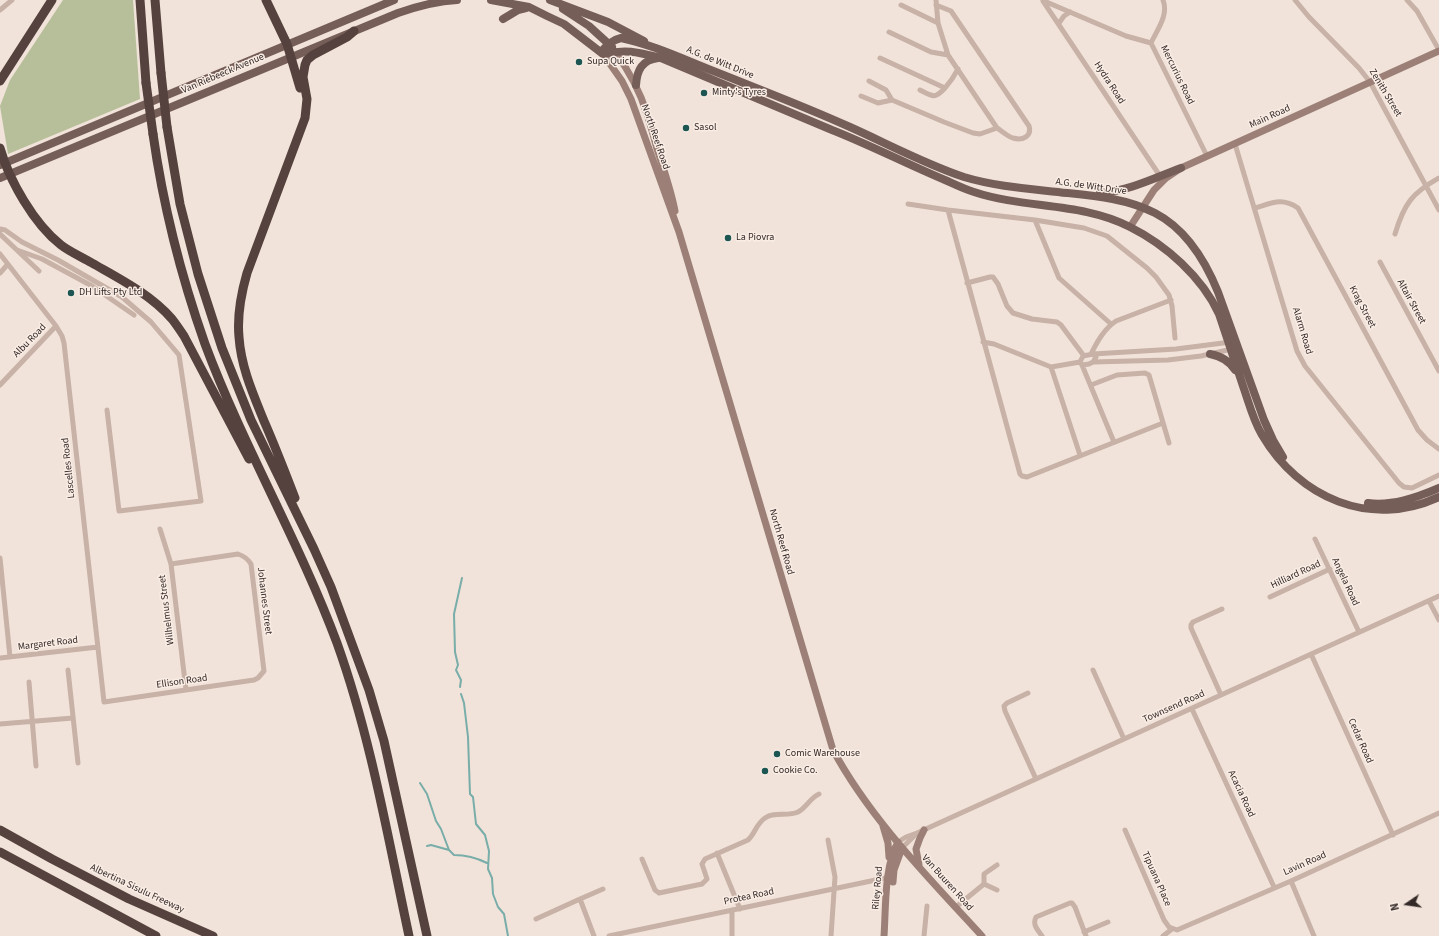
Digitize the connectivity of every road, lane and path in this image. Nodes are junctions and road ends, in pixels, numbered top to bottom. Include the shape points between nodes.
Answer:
1 (12, 0) edge
2 (52, 0) edge
3 (140, 0) edge
4 (155, 0) edge
5 (266, 0) edge
6 (394, 0) edge
7 (457, 0) edge
8 (495, 0) edge
9 (546, 0) edge
10 (550, 0) edge
11 (1042, 0) edge
12 (1163, 0) edge
13 (1295, 0) edge
14 (1407, 0) edge
15 (506, 1) edge
16 (936, 2) edge
17 (901, 5) dead end
18 (529, 7) junction
19 (0, 10) edge
20 (1070, 12) junction
21 (503, 19) dead end
22 (938, 23) junction
23 (1059, 23) junction
24 (354, 31) junction
25 (889, 32) dead end
26 (1151, 43) junction
27 (287, 44) junction
28 (609, 44) junction
29 (655, 47) junction
30 (1439, 50) edge
31 (615, 52) junction
32 (602, 53) junction
33 (948, 55) junction
34 (291, 56) junction
35 (661, 58) junction
36 (880, 58) dead end
37 (958, 69) junction
38 (0, 81) edge
39 (869, 81) dead end
40 (730, 82) junction
41 (1370, 82) junction
42 (636, 85) junction
43 (945, 88) junction
44 (920, 90) dead end
45 (860, 96) dead end
46 (892, 100) junction
47 (305, 118) junction
48 (997, 128) junction
49 (1235, 144) junction
50 (0, 148) edge
51 (907, 154) junction
52 (1207, 156) junction
53 (904, 163) junction
54 (929, 163) junction
55 (2, 164) edge
56 (1181, 168) junction
57 (926, 172) junction
58 (10, 174) junction
59 (1160, 176) junction
60 (0, 178) edge
61 (1439, 178) edge
62 (1426, 186) junction
63 (1087, 194) junction
64 (908, 204) dead end
65 (1143, 207) junction
66 (1255, 208) junction
67 (948, 210) junction
68 (1439, 210) edge
69 (1035, 220) junction
70 (1130, 227) junction
71 (0, 229) edge
72 (679, 231) junction
73 (0, 234) edge
74 (1395, 234) dead end
75 (16, 250) junction
76 (0, 254) edge
77 (1380, 262) dead end
78 (8, 264) junction
79 (39, 272) dead end
80 (0, 273) edge
81 (966, 283) junction
82 (1171, 300) junction
83 (134, 315) dead end
84 (1111, 324) junction
85 (56, 326) junction
86 (1175, 338) dead end
87 (983, 342) junction
88 (1233, 345) junction
89 (1123, 352) junction
90 (1092, 354) junction
91 (1210, 354) junction
92 (1084, 356) junction
93 (1093, 362) junction
94 (1124, 362) junction
95 (1081, 363) junction
96 (1051, 367) junction
97 (1439, 371) edge
98 (0, 385) edge
99 (1092, 386) junction
100 (1244, 388) junction
101 (107, 410) dead end
102 (1163, 423) junction
103 (1114, 442) junction
104 (1169, 443) dead end
105 (1439, 449) edge
106 (1080, 455) junction
107 (1439, 475) edge
108 (1439, 488) edge
109 (1439, 497) edge
110 (160, 529) dead end
111 (289, 532) junction
112 (1315, 539) dead end
113 (314, 549) junction
114 (0, 558) edge
115 (171, 564) junction
116 (1330, 569) junction
117 (1439, 596) edge
118 (1270, 597) dead end
119 (1428, 601) junction
120 (1222, 609) dead end
121 (1439, 620) edge
122 (1359, 632) junction
123 (98, 647) junction
124 (1311, 654) junction
125 (10, 657) junction
126 (0, 658) edge
127 (68, 670) dead end
128 (1093, 670) dead end
129 (261, 676) joint
130 (29, 682) dead end
131 (186, 690) junction
132 (1028, 693) dead end
133 (1221, 695) junction
134 (104, 702) joint
135 (1192, 708) junction
136 (73, 718) junction
137 (33, 722) junction
138 (0, 724) edge
139 (1124, 739) junction
140 (78, 763) dead end
141 (36, 766) dead end
142 (1036, 779) junction
143 (819, 794) dead end
144 (1439, 813) edge
145 (883, 824) junction
146 (0, 830) edge
147 (924, 830) junction
148 (1125, 830) dead end
149 (1393, 835) junction
150 (828, 840) dead end
151 (900, 845) junction
152 (0, 852) edge
153 (717, 853) junction
154 (642, 860) dead end
155 (918, 865) junction
156 (997, 865) dead end
157 (890, 866) junction
158 (891, 876) junction
159 (1291, 881) junction
160 (984, 884) junction
161 (1274, 887) junction
162 (835, 888) junction
163 (603, 889) dead end
164 (997, 890) dead end
165 (580, 899) junction
166 (927, 906) dead end
167 (956, 907) junction
168 (740, 909) junction
169 (732, 910) junction
170 (536, 919) dead end
171 (1108, 922) dead end
172 (1174, 929) junction
173 (1085, 934) edge
174 (617, 935) edge
175 (156, 936) edge
176 (213, 936) edge
177 (409, 936) edge
178 (427, 936) edge
179 (594, 936) edge
180 (609, 936) edge
181 (732, 936) edge
182 (831, 936) edge
183 (884, 936) edge
184 (888, 936) edge
185 (924, 936) edge
186 (982, 936) edge
187 (1042, 936) edge
188 (1163, 936) edge
189 (1314, 936) edge

1 - 19 street
2 - 38 highway
3 - 111 highway, bridge via 146,83 158,169 183,275 206,344 235,415
4 - 113 highway, bridge via 167,127 180,204 198,274 222,348 251,420
5 - 27 highway
6 - 27 main road, Van Riebeeck Avenue
7 - 24 main road, Van Riebeeck Avenue via 416,6
8 - 15 main road
9 - 28 main road via 589,26
10 - 29 main road via 614,25
11 - 20 street, Mercurius Road
11 - 23 street, Hydra Road
12 - 26 street via 1165,11
13 - 41 street, Zenith Street
14 - 30 street
15 - 18 main road
16 - 22 street
16 - 48 street via 951,11 1030,131 1029,135 1018,139
17 - 22 street
18 - 21 main road
18 - 32 main road via 564,24
20 - 23 street
20 - 26 street, Mercurius Road via 1126,36
22 - 33 street
23 - 59 street, Hydra Road
24 - 34 main road, Van Riebeeck Avenue
24 - 47 highway via 313,55 305,65
25 - 33 street via 931,52
26 - 52 street, Mercurius Road
27 - 34 highway
27 - 55 main road, Van Riebeeck Avenue
28 - 29 main road, A.G. de Witt Drive via 621,38
28 - 31 main road
28 - 32 main road
29 - 40 main road, A.G. de Witt Drive
30 - 41 main road, Main Road
31 - 32 main road, A.G. de Witt Drive
31 - 35 main road, A.G. de Witt Drive via 635,51
31 - 42 main road, North Reef Road via 629,70
32 - 72 main road, North Reef Road via 631,99
33 - 37 street
34 - 47 highway
34 - 58 main road, Van Riebeeck Avenue
35 - 40 main road, A.G. de Witt Drive
35 - 42 main road via 651,60 642,66 637,74
36 - 43 street
37 - 43 street
37 - 48 street
39 - 46 street via 886,90
40 - 51 main road, A.G. de Witt Drive via 836,121
40 - 53 main road, A.G. de Witt Drive
41 - 49 main road, Main Road
41 - 62 street, Zenith Street
42 - 72 main road, North Reef Road via 668,179
43 - 44 street via 935,96
45 - 46 street via 878,103
46 - 48 street via 973,133 980,134
47 - 113 highway via 247,274 239,312 238,336 242,364
49 - 52 main road, Main Road
49 - 66 street, Alarm Road
50 - 55 highway
51 - 53 main road
51 - 54 main road, A.G. de Witt Drive
52 - 56 main road, Main Road
53 - 57 main road, A.G. de Witt Drive
54 - 57 main road
54 - 63 main road, A.G. de Witt Drive via 984,182
55 - 58 highway
56 - 59 main road
56 - 65 main road, Main Road via 1159,184
57 - 70 main road, A.G. de Witt Drive via 973,192 1093,214
58 - 60 main road, Van Riebeeck Avenue
58 - 111 highway via 32,214 61,245 135,288 172,319 184,336
59 - 63 main road via 1113,192
61 - 62 street
62 - 68 street, Zenith Street
62 - 74 street via 1417,191 1407,204
63 - 65 main road, A.G. de Witt Drive
64 - 67 street
65 - 70 main road, Main Road
65 - 88 main road, A.G. de Witt Drive via 1176,227 1197,250 1214,283
66 - 105 street, Krag Street via 1282,201 1290,202 1298,208 1418,430
66 - 107 street, Alarm Road via 1300,359 1399,483 1412,488
67 - 69 street
67 - 81 street
69 - 82 street via 1084,228 1107,236 1147,268
69 - 84 street via 1059,278
70 - 88 main road, A.G. de Witt Drive via 1157,244 1197,280 1216,308
71 - 101 street via 122,297 152,322 179,355 201,501 120,511
72 - 145 main road, North Reef Road via 833,750 853,785
73 - 75 street
75 - 79 street
75 - 83 street via 42,259
76 - 78 street, Lascelles Road
77 - 97 street, Altair Street
78 - 80 street
78 - 85 street, Lascelles Road
81 - 87 street
81 - 92 street via 993,277 1010,310 1024,317 1061,325
82 - 84 street
82 - 86 street
84 - 90 street via 1104,331
85 - 98 street, Albu Road
85 - 123 street, Lascelles Road via 65,349
87 - 96 street
87 - 106 street via 1020,474 1027,476
88 - 89 street
88 - 91 street
88 - 100 main road, A.G. de Witt Drive
88 - 108 main road, A.G. de Witt Drive via 1273,440 1288,462 1316,487 1342,499 1376,504 1410,499
89 - 90 street
89 - 94 street
90 - 92 street
90 - 93 street via 1096,357
91 - 94 street via 1168,360
91 - 100 main road via 1229,362
92 - 95 street
93 - 94 street
93 - 95 street
95 - 96 street
95 - 99 street
96 - 106 street
99 - 102 street via 1122,374 1149,374
99 - 103 street
100 - 109 main road, A.G. de Witt Drive via 1255,420 1268,445 1294,475 1315,492 1341,503 1371,509 1398,509
102 - 103 street
102 - 104 street
103 - 106 street
110 - 115 street, Wilhelmus Street
111 - 177 highway via 318,597 354,694 368,744
112 - 116 street, Angela Road
113 - 178 highway via 337,601 369,690 384,741
114 - 125 street
115 - 129 street, Johannes Street via 238,554 248,560 251,564 264,669
115 - 131 street, Wilhelmus Street
116 - 118 street, Hilliard Road
116 - 122 street, Angela Road
117 - 119 street, Townsend Road
119 - 121 street
119 - 122 street, Townsend Road
120 - 133 street via 1191,625
122 - 124 street, Townsend Road
123 - 125 street, Margaret Road
123 - 134 street, Lascelles Road
124 - 133 street, Townsend Road
124 - 149 street, Cedar Road
125 - 126 street, Margaret Road
127 - 136 street
128 - 139 street
129 - 131 street, Ellison Road via 254,680
130 - 137 street
131 - 134 street, Ellison Road
132 - 142 street via 1004,706
133 - 135 street, Townsend Road
135 - 139 street, Townsend Road
135 - 161 street, Acacia Road
136 - 137 street
136 - 140 street
137 - 138 street
137 - 141 street
139 - 142 street, Townsend Road
142 - 147 street, Townsend Road
143 - 153 street via 797,812 771,815 764,819 748,840
144 - 149 street, Lavin Road
145 - 151 main road, North Reef Road
145 - 157 main road
146 - 176 highway, Albertina Sisulu Freeway via 129,899
147 - 151 street, Townsend Road
147 - 155 main road via 916,849
148 - 172 street, Tipuana Place via 1164,920
149 - 159 street, Lavin Road
150 - 162 street via 836,877
151 - 155 main road, Van Buuren Road
151 - 157 main road, Riley Road via 892,851
151 - 158 main road, Riley Road
152 - 175 highway
153 - 154 street via 703,861 702,867 707,879 705,882 660,894 655,890
153 - 168 street
155 - 167 main road, Van Buuren Road
156 - 160 street via 984,874
157 - 158 main road, Riley Road
158 - 162 street, Protea Road
158 - 183 main road, Riley Road
158 - 184 main road, Riley Road
159 - 161 street, Lavin Road
159 - 189 street
160 - 164 street
160 - 167 street
161 - 172 street, Lavin Road
162 - 168 street, Protea Road
162 - 182 street
163 - 165 street
165 - 170 street
165 - 179 street
166 - 185 street
167 - 186 main road, Van Buuren Road
168 - 169 street, Protea Road
169 - 174 street, Protea Road
169 - 181 street
171 - 173 street
172 - 188 street, Lavin Road
173 - 187 street via 1075,907 1070,903 1036,917 1035,926
174 - 180 street, Protea Road

